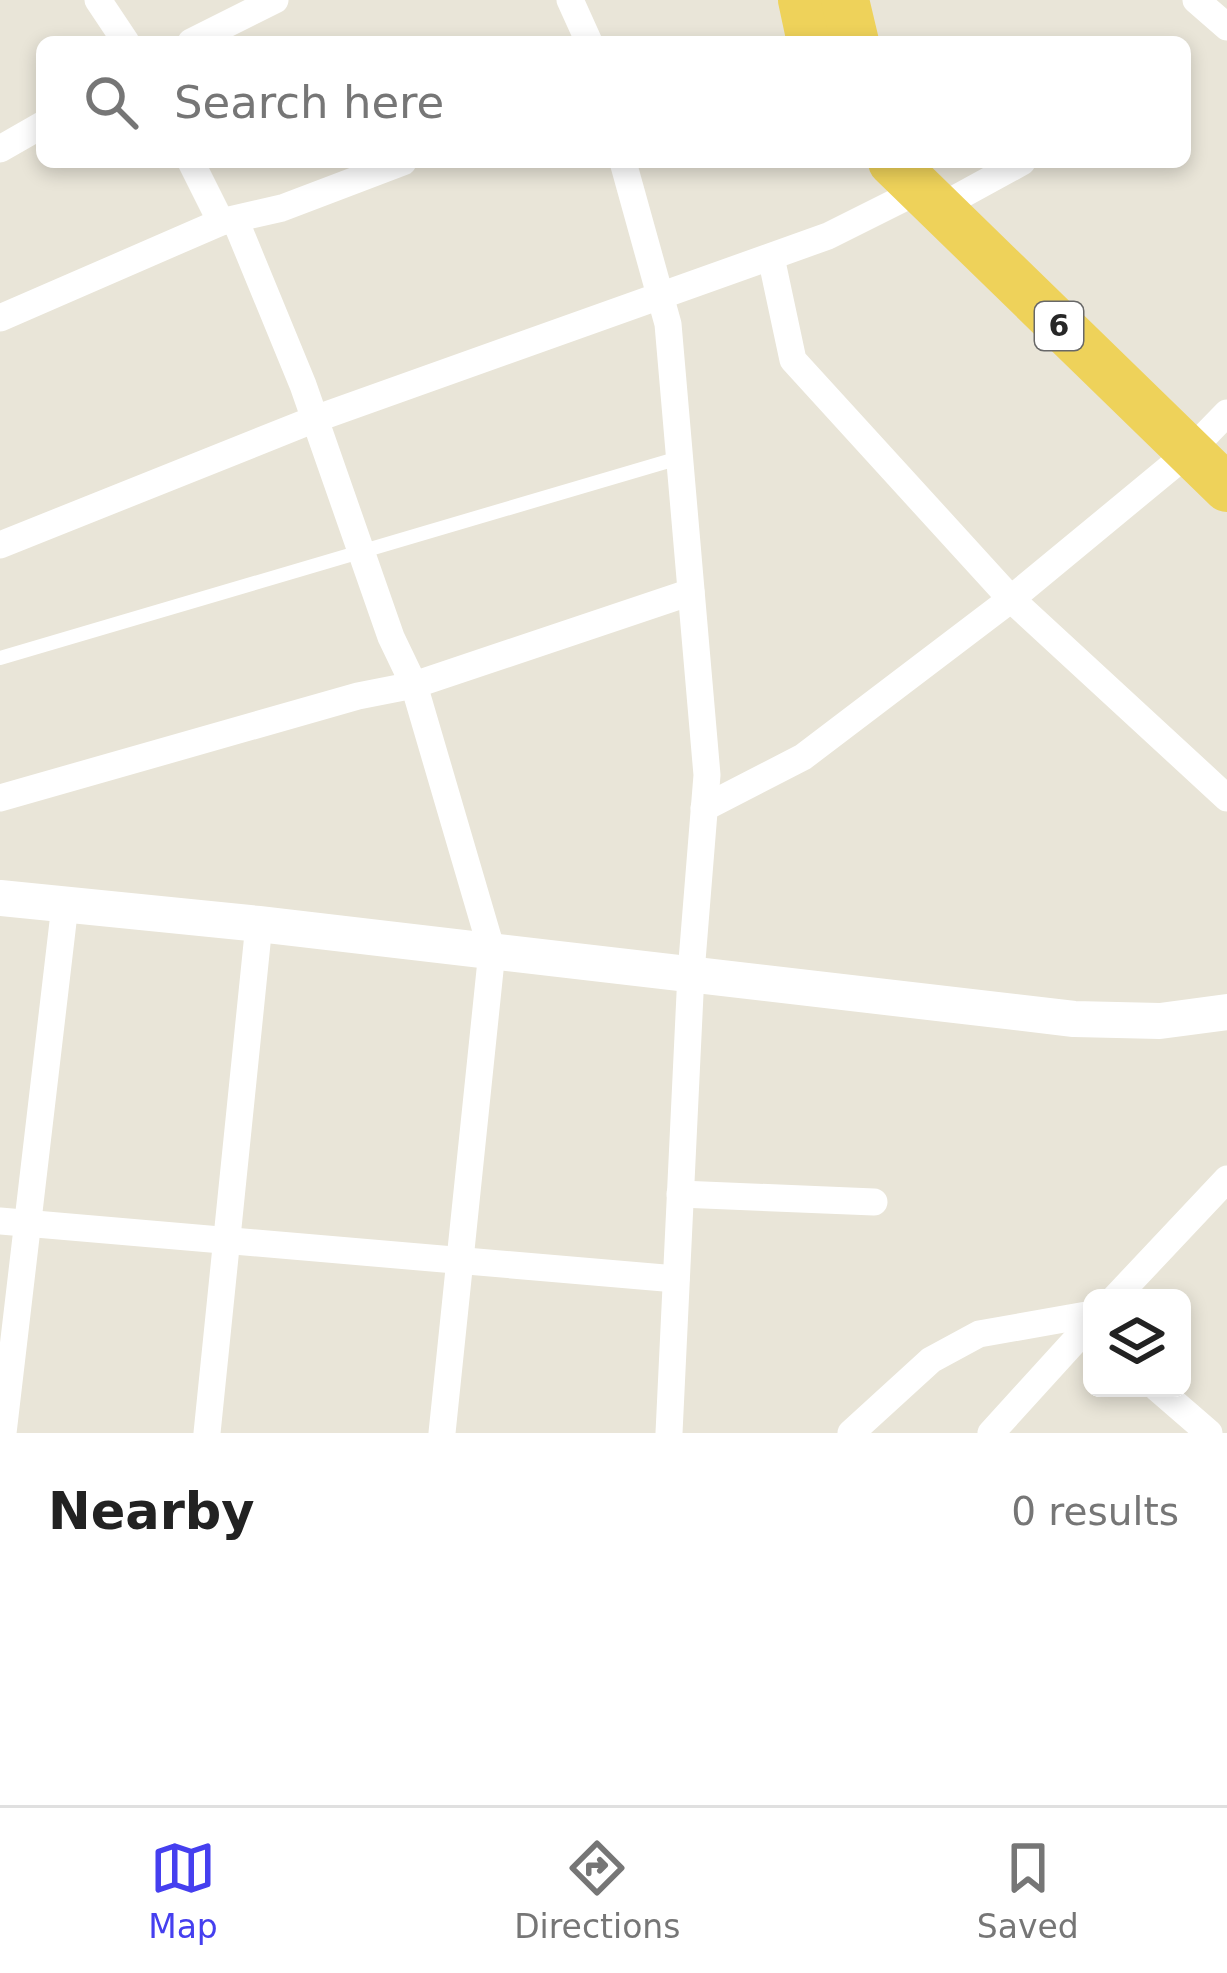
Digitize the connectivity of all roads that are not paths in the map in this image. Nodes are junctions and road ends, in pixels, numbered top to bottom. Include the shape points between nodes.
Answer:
1 (98, 0) edge
2 (275, 0) edge
3 (570, 0) edge
4 (802, 0) edge
5 (845, 0) edge
6 (1196, 0) edge
7 (1227, 26) edge
8 (122, 36) edge
9 (203, 36) edge
10 (586, 36) edge
11 (810, 36) edge
12 (854, 36) edge
13 (36, 128) edge
14 (0, 149) edge
15 (194, 168) edge
16 (386, 168) edge
17 (625, 168) edge
18 (997, 168) edge
19 (917, 187) edge
20 (228, 222) junction
21 (771, 257) junction
22 (660, 296) junction
23 (0, 318) edge
24 (1227, 413) edge
25 (315, 419) junction
26 (1189, 452) junction
27 (679, 458) junction
28 (1227, 488) edge
29 (0, 545) edge
30 (361, 551) junction
31 (691, 592) junction
32 (1011, 599) junction
33 (0, 658) edge
34 (414, 685) junction
35 (0, 798) edge
36 (1227, 798) edge
37 (704, 808) junction
38 (0, 898) edge
39 (65, 905) junction
40 (259, 924) junction
41 (492, 951) junction
42 (691, 973) junction
43 (1227, 1012) edge
44 (1227, 1180) edge
45 (680, 1194) junction
46 (874, 1202) dead end
47 (14, 1222) edge
48 (227, 1240) junction
49 (459, 1260) junction
50 (676, 1279) junction
51 (1123, 1289) edge
52 (1083, 1325) edge
53 (1083, 1333) edge
54 (1167, 1397) edge
55 (854, 1432) edge
56 (3, 1433) edge
57 (207, 1433) edge
58 (442, 1433) edge
59 (669, 1433) edge
60 (992, 1433) edge
61 (1209, 1433) edge

1 - 8 street
2 - 9 street
3 - 10 street
4 - 11 highway
5 - 12 highway
6 - 7 street
13 - 14 street
15 - 20 street
16 - 20 street
17 - 22 street
18 - 19 street
19 - 21 street
19 - 26 highway, 6
20 - 23 street
20 - 25 street
21 - 22 street
21 - 32 street via 794,360
22 - 25 street
22 - 27 street
24 - 26 street
25 - 29 street
25 - 30 street
26 - 28 highway, 6
26 - 32 street
27 - 30 lane
27 - 31 street
30 - 33 lane
30 - 34 street
31 - 34 street
31 - 37 street
32 - 36 street
32 - 37 street via 803,757
34 - 35 street
34 - 41 street
37 - 42 street
38 - 39 street
39 - 40 street
39 - 47 street
40 - 41 street
40 - 48 street
41 - 42 street
41 - 49 street
42 - 43 street via 1074,1019
42 - 45 street
44 - 51 street
45 - 46 street
45 - 50 street
47 - 48 street
47 - 56 street
48 - 49 street
48 - 57 street
49 - 50 street
49 - 58 street
50 - 59 street
52 - 55 street via 979,1334 931,1360
53 - 60 street
54 - 61 street

